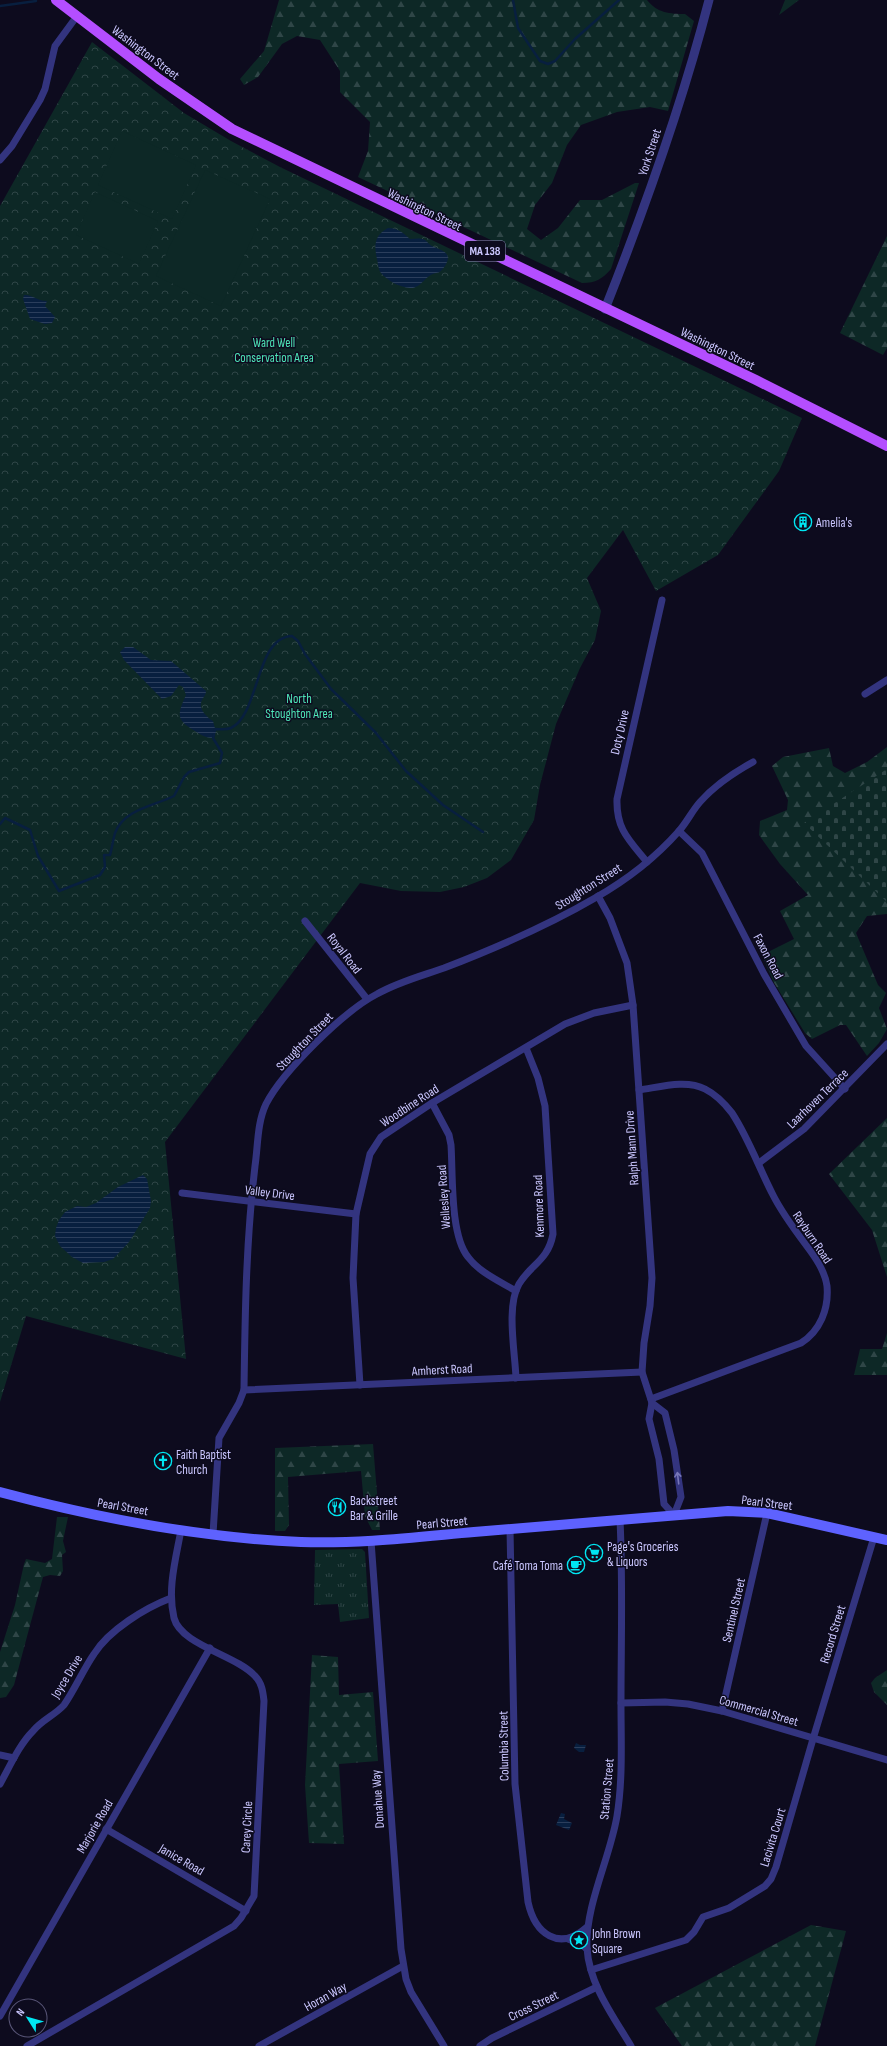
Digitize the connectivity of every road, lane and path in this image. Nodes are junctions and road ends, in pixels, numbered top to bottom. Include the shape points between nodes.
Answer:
1 (56, 0) edge
2 (709, 0) edge
3 (77, 16) junction
4 (0, 160) edge
5 (606, 309) junction
6 (887, 446) edge
7 (662, 600) dead end
8 (887, 680) edge
9 (865, 694) dead end
10 (753, 762) dead end
11 (680, 831) junction
12 (647, 862) junction
13 (598, 896) junction
14 (305, 921) dead end
15 (367, 1000) junction
16 (633, 1005) junction
17 (887, 1044) edge
18 (526, 1048) junction
19 (845, 1089) junction
20 (639, 1090) junction
21 (432, 1103) junction
22 (758, 1163) junction
23 (182, 1193) dead end
24 (251, 1202) junction
25 (356, 1214) junction
26 (516, 1291) junction
27 (642, 1372) junction
28 (516, 1378) junction
29 (360, 1385) junction
30 (244, 1390) junction
31 (652, 1401) junction
32 (0, 1492) edge
33 (767, 1513) junction
34 (674, 1515) junction
35 (620, 1520) junction
36 (510, 1529) junction
37 (181, 1530) junction
38 (213, 1534) junction
39 (874, 1537) junction
40 (887, 1540) edge
41 (370, 1541) junction
42 (171, 1598) junction
43 (210, 1648) junction
44 (621, 1703) junction
45 (722, 1711) junction
46 (813, 1739) junction
47 (0, 1755) edge
48 (14, 1758) junction
49 (887, 1760) edge
50 (0, 1784) edge
51 (106, 1829) junction
52 (246, 1911) junction
53 (588, 1927) junction
54 (566, 1939) junction
55 (587, 1949) junction
56 (403, 1966) junction
57 (591, 1970) junction
58 (597, 1987) junction
59 (0, 2016) edge
60 (27, 2046) edge
61 (259, 2046) edge
62 (444, 2046) edge
63 (480, 2046) edge
64 (631, 2046) edge

1 - 3 main road, MA 138
2 - 5 street, York Street via 699,41 646,203
3 - 4 street via 55,46 40,100 12,146
3 - 5 main road, Washington Street / MA 138 via 189,101 232,129
5 - 6 main road, Washington Street / MA 138
7 - 12 street, Doty Drive via 616,799 620,828
8 - 9 street
10 - 11 street, Stoughton Street via 724,779 699,802
11 - 12 street, Stoughton Street
11 - 19 street, Faxon Road via 702,853 764,974 806,1046
12 - 13 street, Stoughton Street
13 - 15 street, Stoughton Street via 560,918 514,939 398,984
13 - 16 street, Ralph Mann Drive via 610,918 627,964
14 - 15 street, Royal Road
15 - 24 street, Stoughton Street via 334,1025 286,1076 266,1105 261,1119
16 - 18 street, Woodbine Road via 594,1013 565,1024
16 - 20 street, Ralph Mann Drive
17 - 19 street, Laarhoven Terrace
18 - 21 street, Woodbine Road
18 - 26 street, Kenmore Road via 544,1101 553,1234 552,1243 545,1255
19 - 22 street, Laarhoven Terrace via 804,1129
20 - 22 street, Rayburn Road via 677,1085 693,1085 706,1089 722,1101 731,1112 743,1130
20 - 27 street, Ralph Mann Drive via 652,1278
21 - 25 street, Woodbine Road via 381,1137 370,1154
21 - 26 street, Wellesley Road via 449,1135 451,1145 456,1229 460,1244 474,1264
22 - 31 street, Rayburn Road via 781,1210 824,1274 827,1294 820,1325 809,1338 790,1348
23 - 24 street, Valley Drive
24 - 25 street, Valley Drive
24 - 30 street, Stoughton Street via 245,1281
25 - 29 street, Woodbine Road via 353,1278
26 - 28 street, Kenmore Road via 512,1306
27 - 28 street, Amherst Road
27 - 31 street, Ralph Mann Drive
28 - 29 street, Amherst Road
29 - 30 street, Amherst Road
30 - 38 street, Stoughton Street via 219,1438
31 - 34 street, Ralph Mann Drive via 649,1419 659,1459 664,1504
34 -> 31 street, Ralph Mann Drive via 681,1497 674,1450 665,1413
32 - 37 main road, Pearl Street via 56,1507
33 - 34 main road, Pearl Street via 728,1511
33 - 39 main road, Pearl Street
33 - 45 street, Sentinel Street
34 - 35 main road, Pearl Street
35 - 36 main road, Pearl Street
35 - 44 street, Station Street via 623,1604
36 - 41 main road, Pearl Street
36 - 54 street, Columbia Street via 515,1784 526,1888 531,1914 537,1926 548,1935
37 - 38 main road, Pearl Street
37 - 42 street, Carey Circle
38 - 41 main road, Pearl Street via 302,1542
39 - 40 main road, Pearl Street
39 - 46 street, Record Street
41 - 56 street, Donahue Way
42 - 43 street, Carey Circle via 179,1627 187,1635
42 - 48 street, Joyce Drive via 151,1607 104,1640 64,1704 33,1730
43 - 51 street, Marjorie Road
43 - 52 street, Carey Circle via 255,1676 262,1686 264,1701 255,1888
44 - 45 street, Commercial Street via 665,1702
44 - 53 street, Station Street via 622,1765 617,1816
45 - 46 street, Commercial Street
46 - 49 street, Commercial Street
46 - 57 street, Lacivita Court via 776,1867 768,1883 728,1908 703,1917 686,1940
47 - 48 street
48 - 50 street, Joyce Drive
51 - 52 street, Janice Road
51 - 59 street, Marjorie Road
52 - 60 street, Carey Circle via 234,1926 214,1939
53 - 54 street via 578,1935
53 - 55 street, Station Street
54 - 55 street, Columbia Street via 577,1942
55 - 57 street, Station Street
56 - 61 street, Horan Way
56 - 62 street, Donahue Way via 411,1992
57 - 58 street, Station Street
58 - 63 street, Cross Street
58 - 64 street, Station Street

